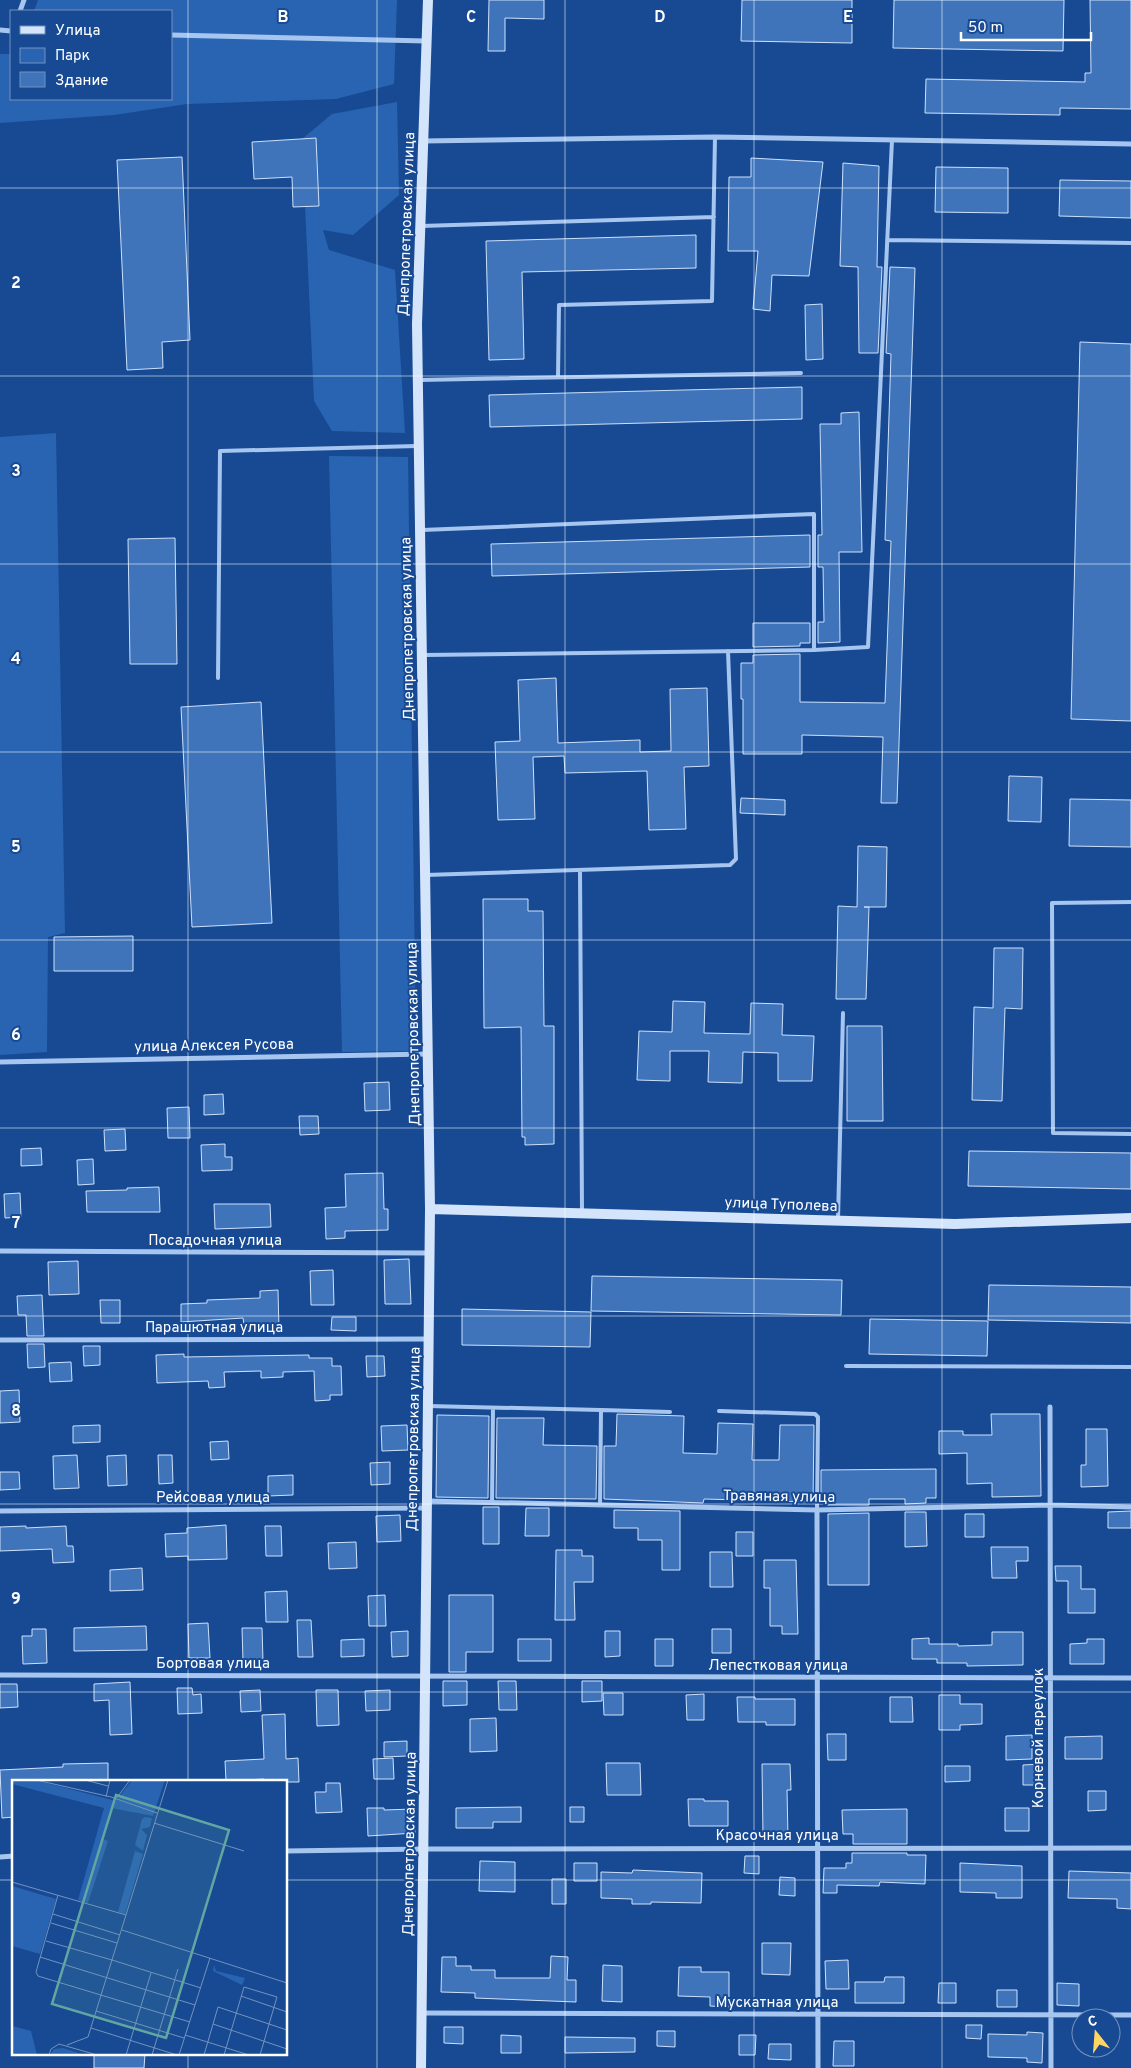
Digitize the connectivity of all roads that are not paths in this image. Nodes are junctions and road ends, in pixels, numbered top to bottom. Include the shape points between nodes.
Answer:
1 (428, 0) edge
2 (172, 35) edge
3 (427, 41) junction
4 (715, 137) junction
5 (892, 140) junction
6 (423, 141) junction
7 (1131, 144) edge
8 (714, 217) junction
9 (420, 226) junction
10 (887, 240) junction
11 (1131, 243) edge
12 (801, 374) dead end
13 (558, 377) junction
14 (418, 380) junction
15 (419, 446) junction
16 (420, 530) junction
17 (814, 650) junction
18 (728, 651) junction
19 (422, 655) junction
20 (218, 678) dead end
21 (580, 870) junction
22 (426, 875) junction
23 (1131, 902) edge
24 (843, 1013) dead end
25 (428, 1054) junction
26 (0, 1062) edge
27 (1131, 1134) edge
28 (430, 1209) junction
29 (582, 1213) junction
30 (1131, 1218) edge
31 (838, 1220) junction
32 (0, 1251) edge
33 (430, 1253) junction
34 (429, 1339) junction
35 (0, 1340) edge
36 (846, 1366) dead end
37 (1131, 1367) edge
38 (428, 1406) junction
39 (1050, 1407) dead end
40 (493, 1408) junction
41 (601, 1410) junction
42 (719, 1411) dead end
43 (670, 1412) dead end
44 (492, 1502) junction
45 (427, 1505) junction
46 (600, 1505) junction
47 (1050, 1505) junction
48 (1131, 1507) edge
49 (817, 1510) junction
50 (0, 1511) edge
51 (0, 1675) edge
52 (425, 1675) junction
53 (817, 1678) junction
54 (1050, 1678) junction
55 (1131, 1678) edge
56 (817, 1847) junction
57 (1050, 1847) junction
58 (1131, 1848) edge
59 (424, 1849) junction
60 (288, 1851) edge
61 (422, 2013) junction
62 (817, 2015) junction
63 (1050, 2015) junction
64 (1131, 2015) edge
65 (421, 2068) edge
66 (818, 2068) edge
67 (1050, 2068) edge

1 - 3 street, Днепропетровская улица
2 - 3 street
3 - 6 street, Днепропетровская улица
4 - 5 street
4 - 6 street
4 - 8 lane
5 - 7 street
5 - 10 lane
6 - 9 street, Днепропетровская улица
8 - 9 lane
8 - 13 lane via 712,301 559,306
9 - 14 street, Днепропетровская улица
10 - 11 lane
10 - 17 lane via 868,647
12 - 13 lane
13 - 14 lane
14 - 15 street, Днепропетровская улица
15 - 16 street, Днепропетровская улица
15 - 20 lane via 220,451
16 - 17 lane via 814,514
16 - 19 street, Днепропетровская улица
17 - 18 lane
18 - 19 lane
18 - 21 lane via 736,859 730,865
19 - 22 street, Днепропетровская улица
21 - 22 lane
21 - 29 lane
22 - 25 street, Днепропетровская улица
23 - 27 lane via 1052,903 1053,1133
24 - 31 lane
25 - 26 street, улица Алексея Русова
25 - 28 street, Днепропетровская улица
28 - 29 street, улица Туполева
28 - 33 street, Днепропетровская улица
29 - 31 street, улица Туполева
30 - 31 street, улица Туполева via 954,1224
32 - 33 street, Посадочная улица
33 - 34 street, Днепропетровская улица
34 - 35 street, Парашютная улица
34 - 38 street, Днепропетровская улица
36 - 37 lane
38 - 40 lane
38 - 45 street, Днепропетровская улица
39 - 47 street, Корневой переулок
40 - 41 lane
40 - 44 lane
41 - 43 lane
41 - 46 lane
42 - 49 lane via 818,1416
44 - 45 street, Травяная улица
44 - 46 street, Травяная улица
45 - 50 street, Рейсовая улица
45 - 52 street, Днепропетровская улица
46 - 49 street, Травяная улица
47 - 48 street, Травяная улица
47 - 49 street, Травяная улица
47 - 54 street, Корневой переулок
49 - 53 street
51 - 52 street, Бортовая улица
52 - 53 street, Лепестковая улица
52 - 59 street, Днепропетровская улица
53 - 54 street, Лепестковая улица
53 - 56 street
54 - 55 street, Лепестковая улица
54 - 57 street, Корневой переулок
56 - 57 street, Красочная улица
56 - 59 street, Красочная улица
56 - 62 street
57 - 58 street, Красочная улица
57 - 63 street, Корневой переулок
59 - 60 street, Красочная улица
59 - 61 street, Днепропетровская улица
61 - 62 street, Мускатная улица
61 - 65 street, Днепропетровская улица
62 - 63 street, Мускатная улица
62 - 66 street
63 - 64 street, Мускатная улица
63 - 67 street, Корневой переулок

